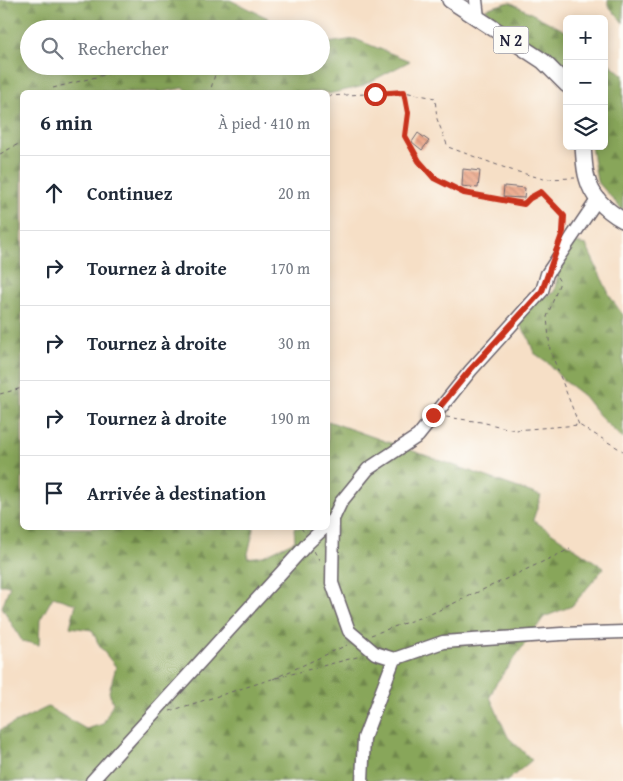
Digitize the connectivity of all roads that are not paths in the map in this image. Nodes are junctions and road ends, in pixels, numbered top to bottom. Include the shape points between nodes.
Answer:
1 (450, 0) edge
2 (476, 0) edge
3 (478, 18) junction
4 (563, 81) edge
5 (584, 150) edge
6 (597, 200) junction
7 (623, 220) edge
8 (330, 521) edge
9 (322, 530) edge
10 (328, 530) edge
11 (623, 632) edge
12 (394, 659) junction
13 (92, 781) edge
14 (362, 781) edge

1 - 3 main road, N 2
2 - 3 street
3 - 4 main road, N 2 via 544,61
5 - 6 main road via 587,178
6 - 7 main road
6 - 8 street via 547,274 542,291 470,370 418,436 368,469
9 - 13 street
10 - 12 street via 332,583 349,630 375,653
11 - 12 street via 443,642
12 - 14 street via 364,738

